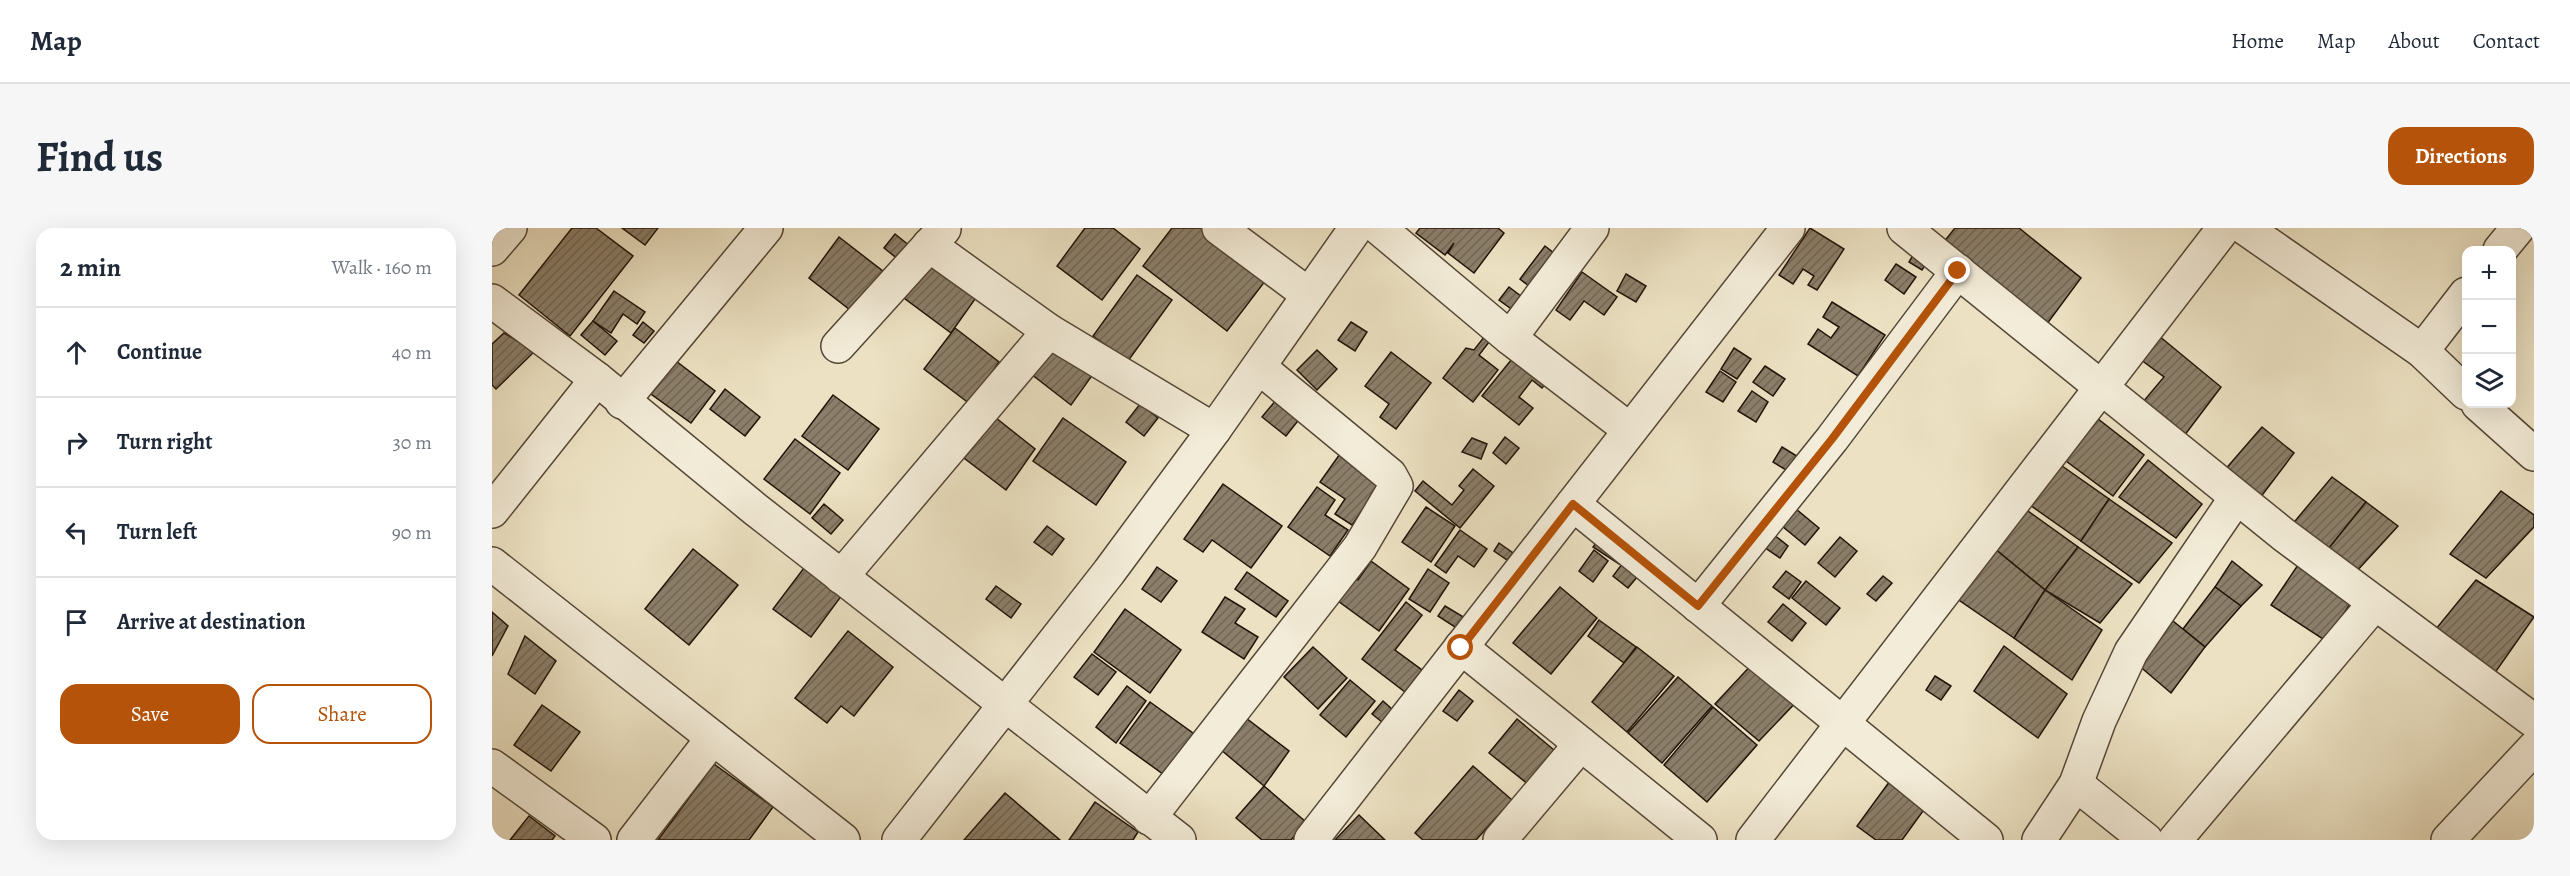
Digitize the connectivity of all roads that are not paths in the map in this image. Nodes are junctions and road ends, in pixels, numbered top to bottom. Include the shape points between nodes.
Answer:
1 (510, 228) edge
2 (766, 228) edge
3 (1219, 228) edge
4 (1356, 228) edge
5 (1379, 228) edge
6 (1592, 228) edge
7 (1788, 228) edge
8 (1904, 228) edge
9 (2224, 228) edge
10 (2246, 228) edge
11 (2518, 228) edge
12 (937, 237) edge
13 (2503, 246) edge
14 (492, 249) edge
15 (1958, 271) junction
16 (1309, 295) junction
17 (2462, 299) edge
18 (492, 301) edge
19 (1049, 331) junction
20 (1510, 338) junction
21 (838, 346) dead end
22 (2422, 351) junction
23 (1259, 367) junction
24 (597, 379) junction
25 (2101, 386) junction
26 (2462, 389) edge
27 (622, 402) junction
28 (2482, 408) edge
29 (1214, 430) junction
30 (1630, 430) junction
31 (2534, 454) edge
32 (2236, 498) junction
33 (1573, 504) junction
34 (492, 511) edge
35 (492, 564) edge
36 (841, 577) junction
37 (2375, 603) junction
38 (1698, 606) junction
39 (1461, 648) junction
40 (1004, 705) junction
41 (2534, 721) edge
42 (1842, 724) junction
43 (713, 738) junction
44 (1581, 744) junction
45 (2534, 748) edge
46 (492, 766) edge
47 (2076, 784) junction
48 (1149, 818) junction
49 (594, 840) edge
50 (634, 840) edge
51 (843, 840) edge
52 (898, 840) edge
53 (1179, 840) edge
54 (1311, 840) edge
55 (1500, 840) edge
56 (1700, 840) edge
57 (1753, 840) edge
58 (1986, 840) edge
59 (2040, 840) edge
60 (2146, 840) edge
61 (2175, 840) edge
62 (2448, 840) edge

1 - 14 street
2 - 27 street
3 - 16 street
4 - 16 street
5 - 20 street
6 - 20 street
7 - 30 street
8 - 15 street
9 - 25 street
10 - 22 street
11 - 13 street
12 - 19 street
12 - 21 street
15 - 25 street
15 - 38 street via 1832,439
16 - 23 street
17 - 22 street
18 - 24 street
19 - 29 street
19 - 36 street
20 - 30 street
22 - 26 street
23 - 29 street
23 - 48 street via 1390,475 1396,486 1360,547
24 - 27 street
24 - 34 street
25 - 32 street
25 - 42 street
27 - 36 street
28 - 31 street
29 - 40 street
30 - 33 street
32 - 37 street
32 - 47 street via 2131,652
33 - 38 street
33 - 39 street
35 - 43 street
36 - 40 street
37 - 41 street
37 - 61 street
38 - 42 street
39 - 44 street
39 - 54 street
40 - 48 street
40 - 52 street
42 - 57 street
42 - 58 street
43 - 50 street
43 - 51 street
44 - 55 street
44 - 56 street
45 - 62 street
46 - 49 street
47 - 59 street
47 - 60 street
48 - 53 street

